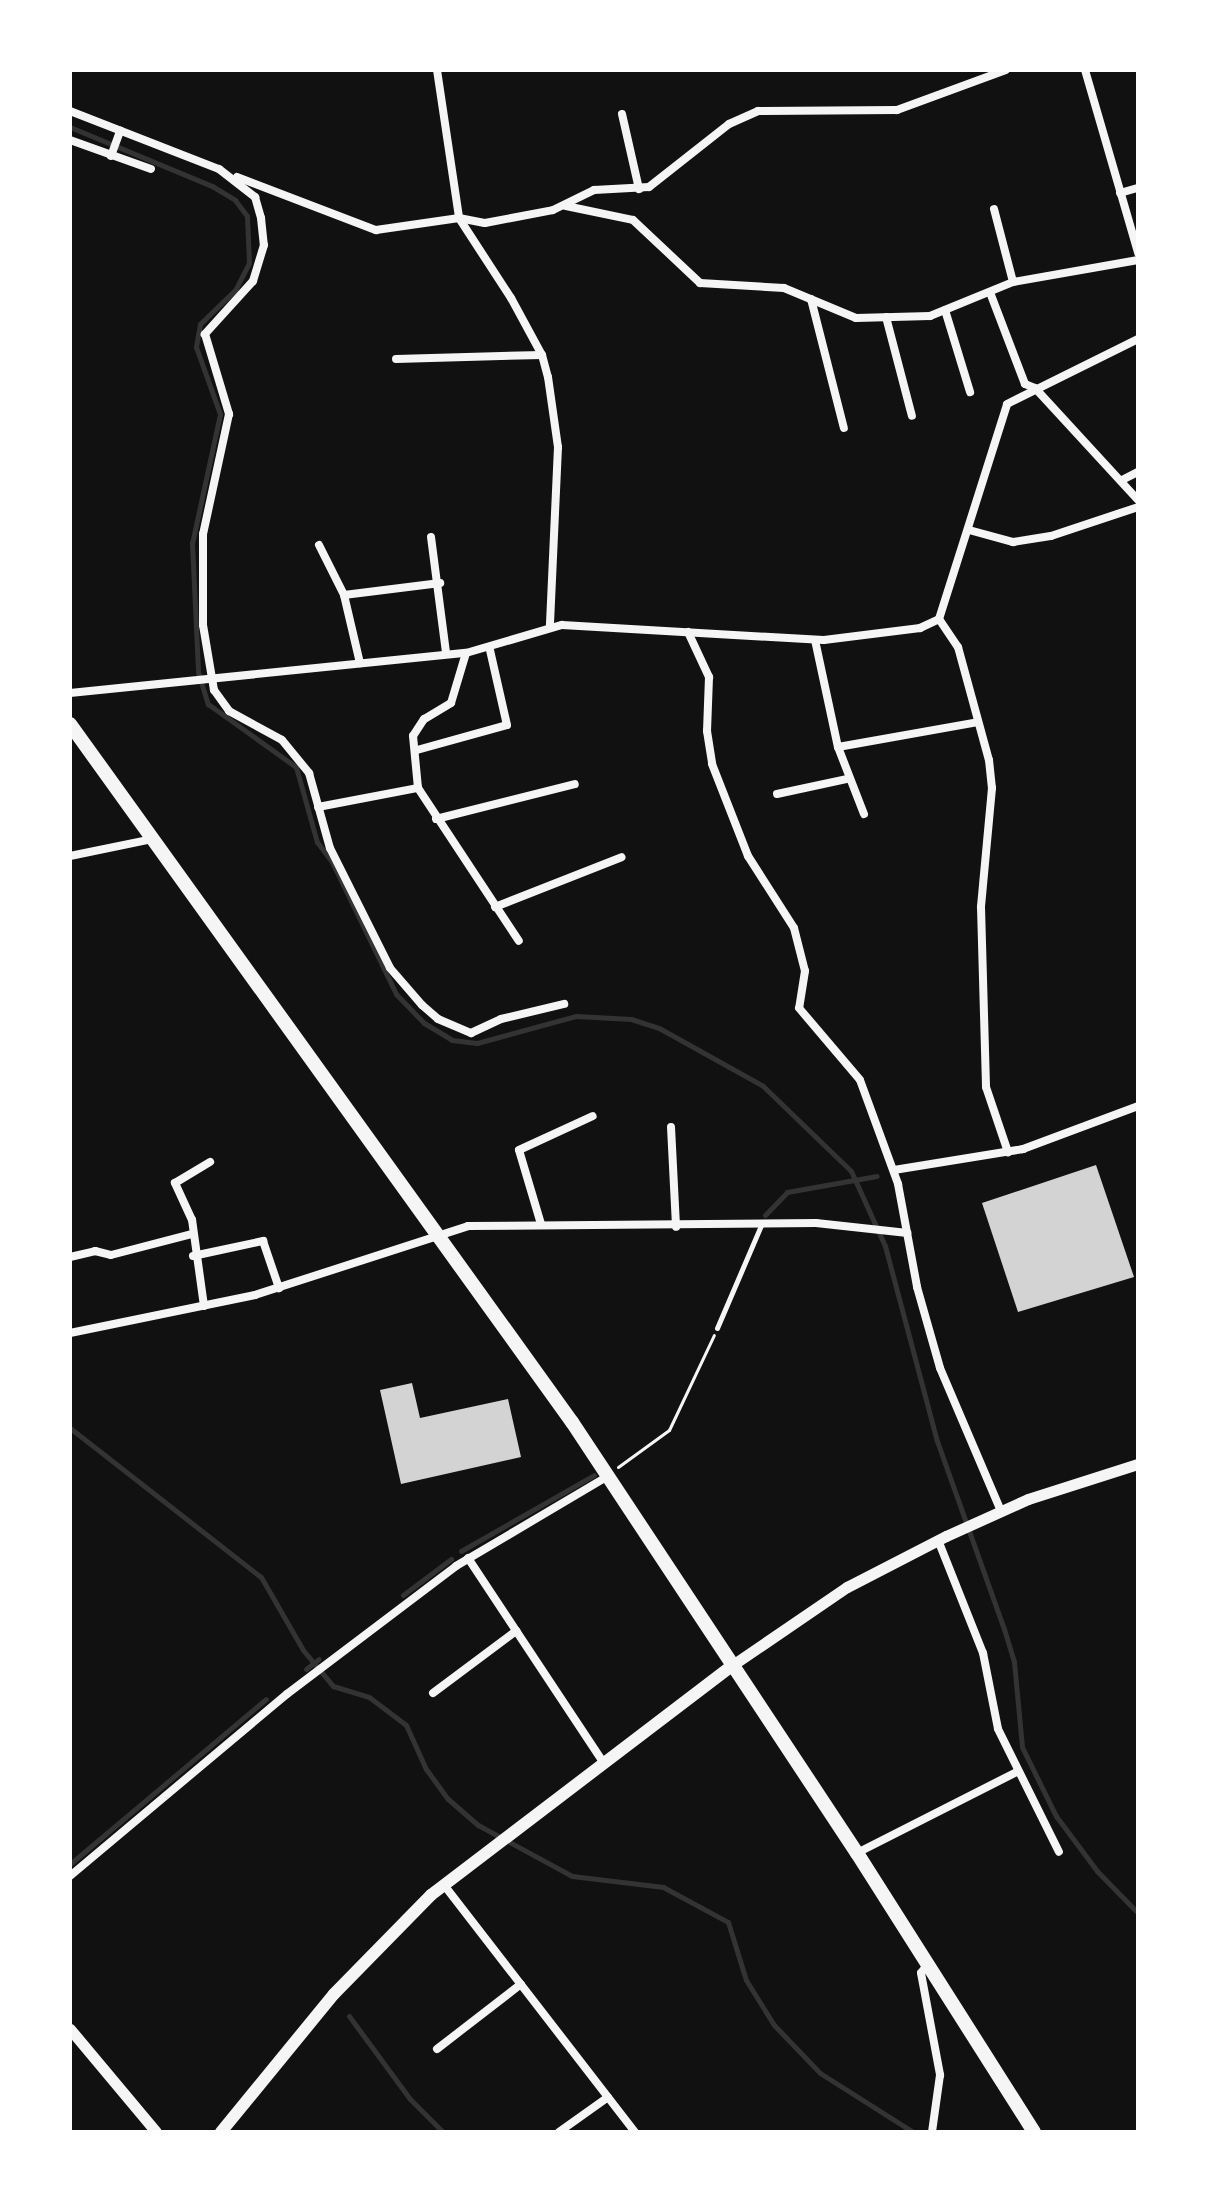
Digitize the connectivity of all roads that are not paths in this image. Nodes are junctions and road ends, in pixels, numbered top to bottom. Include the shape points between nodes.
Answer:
1 (437, 70) edge
2 (1006, 70) edge
3 (1085, 70) edge
4 (70, 111) edge
5 (622, 114) dead end
6 (119, 134) junction
7 (70, 140) edge
8 (111, 153) junction
9 (151, 169) dead end
10 (219, 169) junction
11 (1138, 188) edge
12 (639, 189) junction
13 (1120, 193) junction
14 (564, 206) junction
15 (994, 209) dead end
16 (459, 218) junction
17 (1138, 253) edge
18 (1138, 260) edge
19 (1013, 282) junction
20 (991, 295) junction
21 (811, 299) junction
22 (945, 310) junction
23 (886, 317) junction
24 (1138, 339) edge
25 (542, 355) junction
26 (396, 359) dead end
27 (1035, 388) junction
28 (970, 392) dead end
29 (912, 416) dead end
30 (844, 428) dead end
31 (1138, 472) edge
32 (1122, 480) junction
33 (1138, 500) edge
34 (1138, 507) edge
35 (969, 530) junction
36 (431, 537) dead end
37 (319, 545) dead end
38 (440, 583) junction
39 (344, 595) junction
40 (939, 619) junction
41 (550, 626) junction
42 (688, 632) junction
43 (815, 640) junction
44 (490, 650) junction
45 (446, 653) junction
46 (466, 653) junction
47 (360, 663) junction
48 (210, 680) junction
49 (70, 693) edge
50 (978, 722) junction
51 (70, 724) edge
52 (838, 747) junction
53 (417, 750) junction
54 (847, 779) junction
55 (575, 784) dead end
56 (418, 788) junction
57 (777, 794) dead end
58 (318, 807) junction
59 (864, 814) dead end
60 (436, 819) junction
61 (148, 840) junction
62 (70, 856) edge
63 (622, 857) dead end
64 (495, 907) junction
65 (519, 941) dead end
66 (564, 1004) dead end
67 (1138, 1106) edge
68 (593, 1116) dead end
69 (671, 1127) dead end
70 (1008, 1152) junction
71 (210, 1162) dead end
72 (894, 1170) junction
73 (762, 1223) junction
74 (541, 1224) junction
75 (676, 1227) junction
76 (435, 1233) junction
77 (907, 1233) junction
78 (192, 1234) junction
79 (193, 1256) junction
80 (70, 1257) edge
81 (279, 1288) junction
82 (204, 1306) junction
83 (717, 1328) road end
84 (70, 1333) edge
85 (1138, 1464) edge
86 (612, 1472) junction
87 (1001, 1511) junction
88 (942, 1538) junction
89 (468, 1558) junction
90 (516, 1631) junction
91 (734, 1664) junction
92 (433, 1693) dead end
93 (603, 1762) junction
94 (1017, 1772) junction
95 (1059, 1852) dead end
96 (857, 1853) junction
97 (70, 1876) edge
98 (444, 1885) junction
99 (928, 1964) junction
100 (521, 1984) junction
101 (70, 2029) edge
102 (437, 2049) dead end
103 (608, 2097) junction
104 (933, 2131) edge
105 (156, 2132) edge
106 (221, 2132) edge
107 (559, 2132) edge
108 (635, 2132) edge
109 (1034, 2132) edge

1 - 16 street
2 - 12 street via 897,110 773,109 742,116 669,176
3 - 13 street
4 - 6 street
5 - 12 street
6 - 8 street
6 - 10 street
7 - 8 street
8 - 9 street
10 - 16 street via 376,230
10 - 48 street via 255,197 264,245 253,281 205,334 229,414 203,534 203,625
11 - 13 street
12 - 14 street via 594,190
13 - 17 street
14 - 16 street via 485,223
14 - 21 street via 633,220 700,283 784,288
15 - 19 street
16 - 25 street
18 - 19 street
19 - 20 street
20 - 22 street
20 - 27 street via 1025,384
21 - 23 street via 847,317
21 - 30 street
22 - 23 street
22 - 28 street
23 - 29 street
24 - 27 street
25 - 26 street
25 - 41 street via 558,447
27 - 32 street
27 - 35 street via 1007,404 998,420
31 - 32 street
32 - 33 street
34 - 35 street via 1051,536 1013,542
35 - 40 street
36 - 38 street
37 - 39 street
38 - 39 street
38 - 45 street
39 - 47 street
40 - 43 street via 920,628
40 - 50 street via 958,647
41 - 42 street
41 - 44 street
42 - 43 street
42 - 72 street via 709,677 712,764 748,856 794,928 805,971 799,1008 860,1080
43 - 52 street
44 - 46 street
44 - 53 street via 507,725
45 - 46 street
45 - 47 street
46 - 53 street via 451,703 417,727
47 - 48 street
48 - 49 street
48 - 58 street via 229,711 282,740 295,754 309,773
50 - 52 street
50 - 70 street via 992,788 981,907 986,1087
51 - 61 main road
52 - 54 street
53 - 56 street
54 - 57 street
54 - 59 street via 857,789
55 - 60 street
56 - 58 street
56 - 60 street
58 - 66 street via 320,825 390,968 438,1019 471,1033 501,1019
60 - 64 street
61 - 62 street
61 - 76 main road
63 - 64 street
64 - 65 street
67 - 70 street
68 - 74 street via 519,1150
69 - 75 street
70 - 72 street
71 - 78 street via 175,1183
72 - 77 street
73 - 75 street
73 - 77 street
73 - 83 lane
74 - 75 street
74 - 76 street via 468,1226
76 - 81 street
76 - 86 main road
77 - 87 street via 917,1287 954,1408
78 - 79 street
78 - 80 street via 111,1255 95,1251
79 - 81 street via 263,1241
79 - 82 street
81 - 82 street
82 - 84 street
85 - 87 street
86 - 89 street
86 - 91 main road
87 - 88 street
88 - 91 street via 847,1587
88 - 94 street via 983,1653 998,1729
89 - 90 street
89 - 97 street via 311,1676
90 - 92 street
90 - 93 street
91 - 93 main road
91 - 96 main road
93 - 98 main road
94 - 95 street
94 - 96 street
96 - 99 main road
98 - 100 street
98 - 106 main road via 362,1963
99 - 104 street via 921,1973 940,2075
99 - 109 main road
100 - 102 street
100 - 103 street
101 - 105 street
103 - 107 street
103 - 108 street

